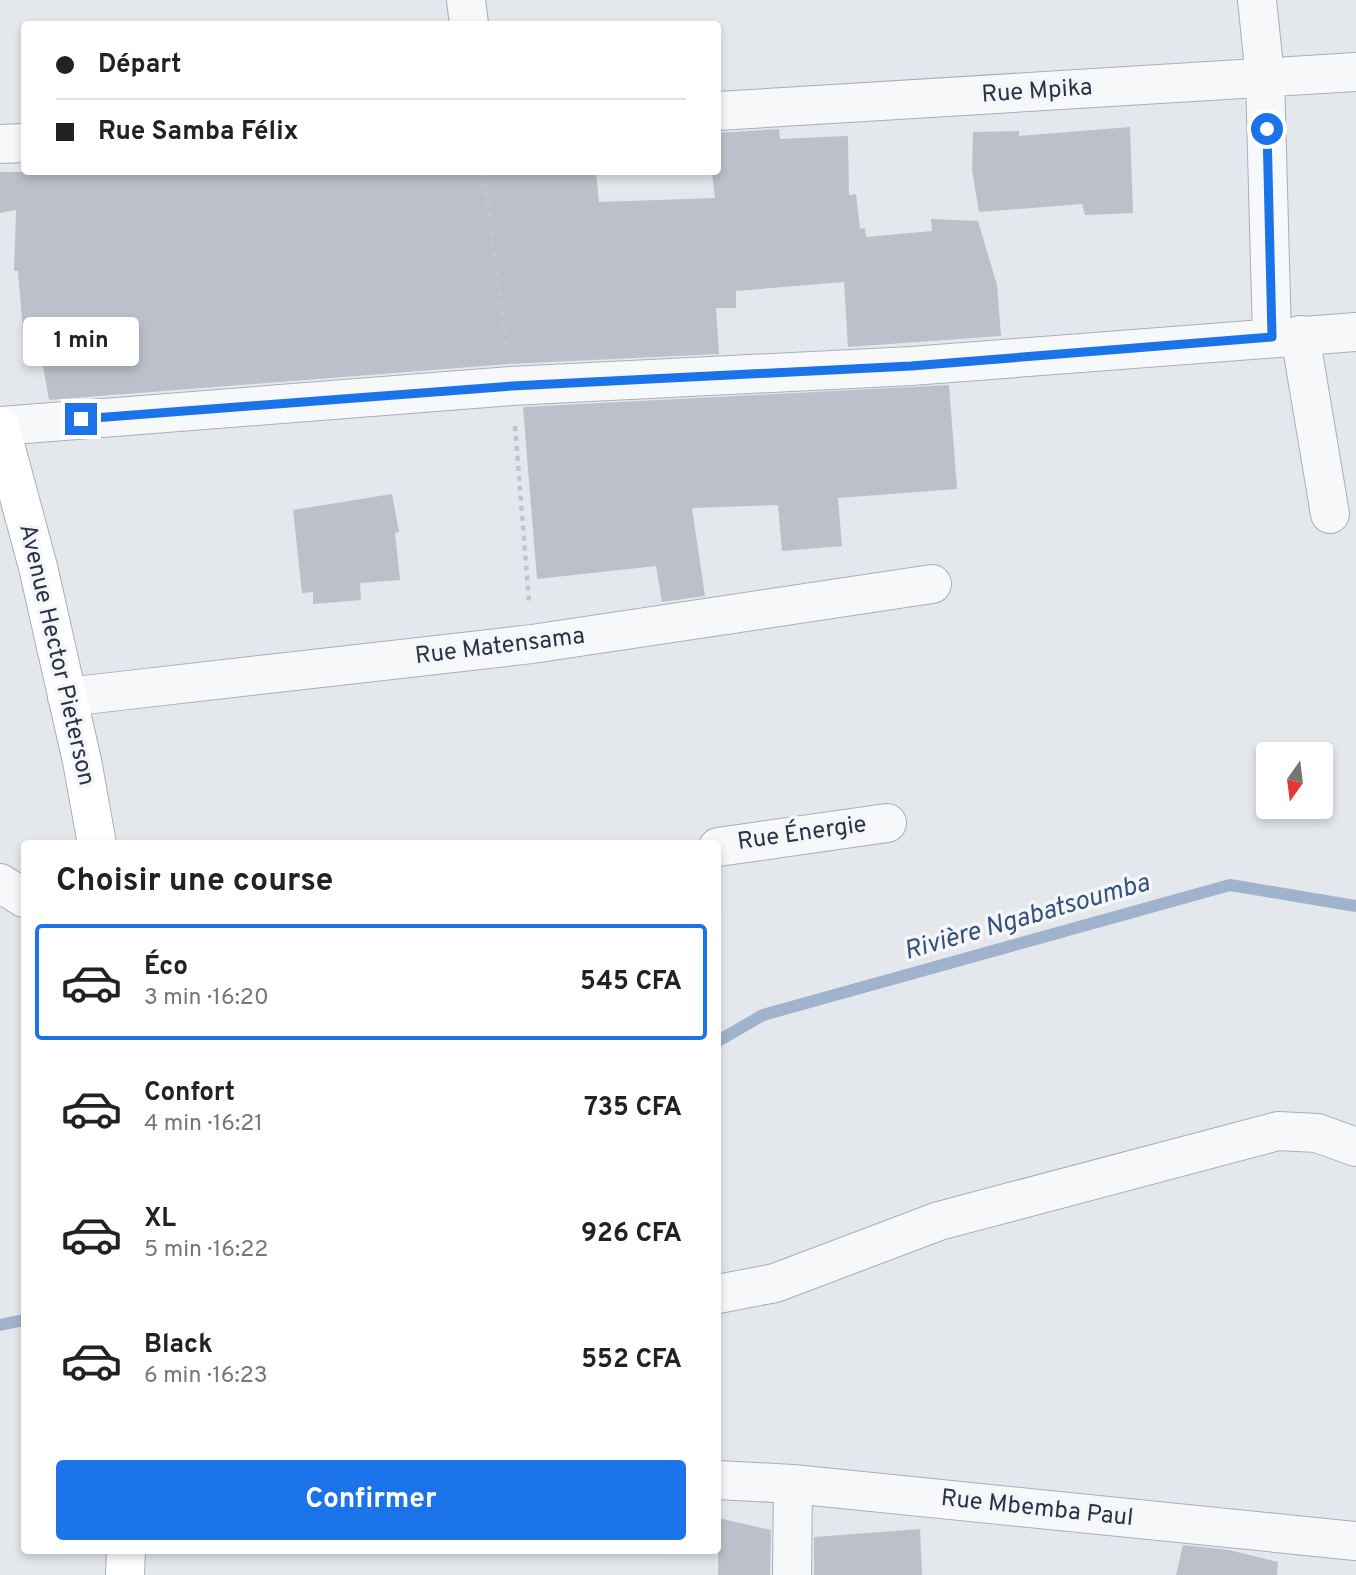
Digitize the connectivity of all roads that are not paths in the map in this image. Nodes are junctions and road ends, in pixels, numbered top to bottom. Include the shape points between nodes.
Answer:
1 (466, 0) edge
2 (1257, 0) edge
3 (468, 21) edge
4 (1356, 72) edge
5 (1265, 76) junction
6 (721, 111) edge
7 (21, 143) edge
8 (0, 144) edge
9 (1356, 332) edge
10 (1286, 336) junction
11 (0, 426) edge
12 (1330, 514) dead end
13 (932, 584) dead end
14 (67, 696) junction
15 (887, 822) dead end
16 (96, 840) edge
17 (721, 847) edge
18 (0, 883) edge
19 (21, 896) edge
20 (1356, 1147) edge
21 (721, 1293) edge
22 (721, 1480) edge
23 (793, 1484) junction
24 (1356, 1541) edge
25 (126, 1554) edge
26 (125, 1575) edge
27 (792, 1575) edge

1 - 3 street
2 - 5 street
4 - 5 street, Rue Mpika
5 - 6 street, Rue Mpika
5 - 10 street
7 - 8 street
9 - 10 street
10 - 11 street via 911,366 512,386
10 - 12 street
11 - 14 street, Avenue Hector Pieterson
13 - 14 street, Rue Matensama via 532,644
14 - 16 street, Avenue Hector Pieterson
15 - 17 street, Rue Énergie
18 - 19 street
20 - 21 street via 1317,1133 1278,1131 939,1221 775,1283
22 - 23 street, Rue Mbemba Paul
23 - 24 street, Rue Mbemba Paul
23 - 27 street
25 - 26 street

